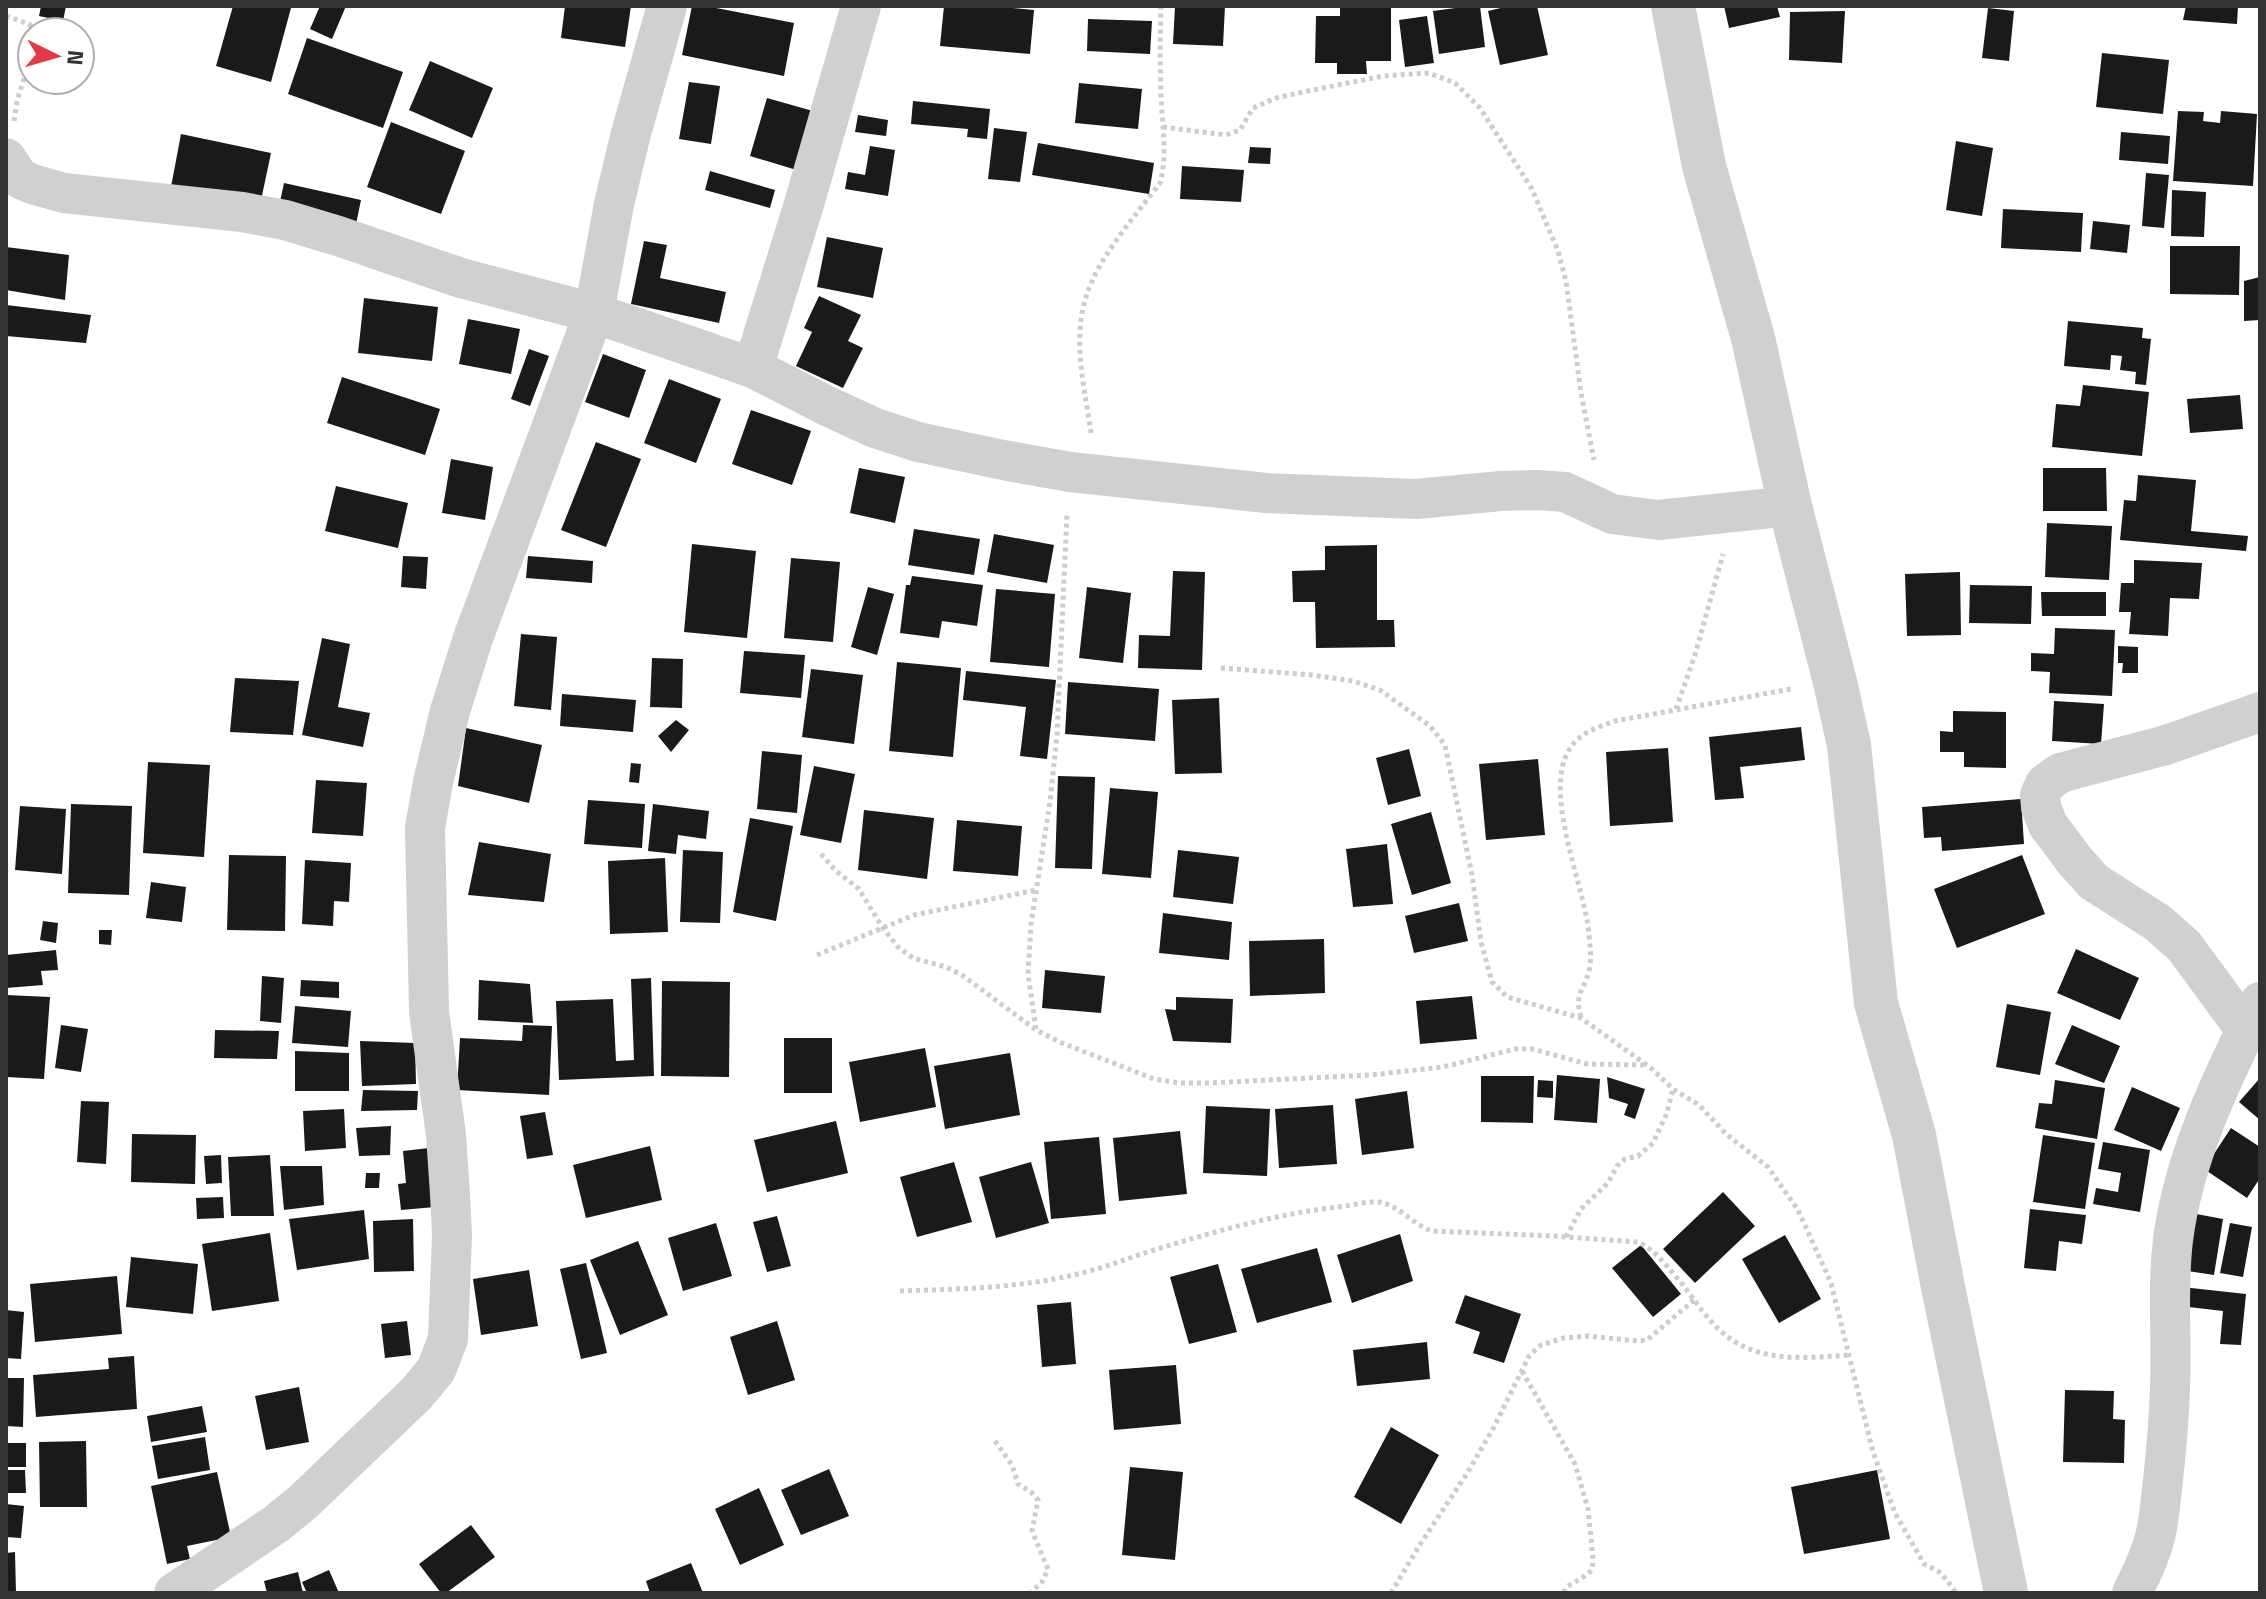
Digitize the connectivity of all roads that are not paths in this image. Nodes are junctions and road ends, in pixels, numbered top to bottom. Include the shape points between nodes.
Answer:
1 (667, 6) edge
2 (861, 6) edge
3 (1673, 6) edge
4 (7, 160) edge
5 (594, 313) junction
6 (753, 368) junction
7 (1790, 506) junction
8 (2260, 712) edge
9 (2252, 1016) edge
10 (174, 1593) edge
11 (2006, 1593) edge
12 (2132, 1593) edge

1 - 5 street via 633,123
2 - 6 street
3 - 7 street via 1704,166 1753,338
4 - 5 street via 19,178 64,193 285,220 461,278
5 - 6 street
5 - 10 street via 473,638 450,711 425,828 429,1012 446,1135 452,1235 448,1339 436,1370 416,1394 303,1502
6 - 7 street via 875,428 918,442 1083,474 1266,493 1416,499 1565,492 1612,514 1658,520
7 - 11 street via 1849,745 1876,1003 1914,1135
8 - 9 street via 2166,745 2060,773 2040,795 2048,825 2094,882 2158,923
9 - 12 street via 2199,1136 2180,1199 2171,1266 2162,1484 2155,1536

